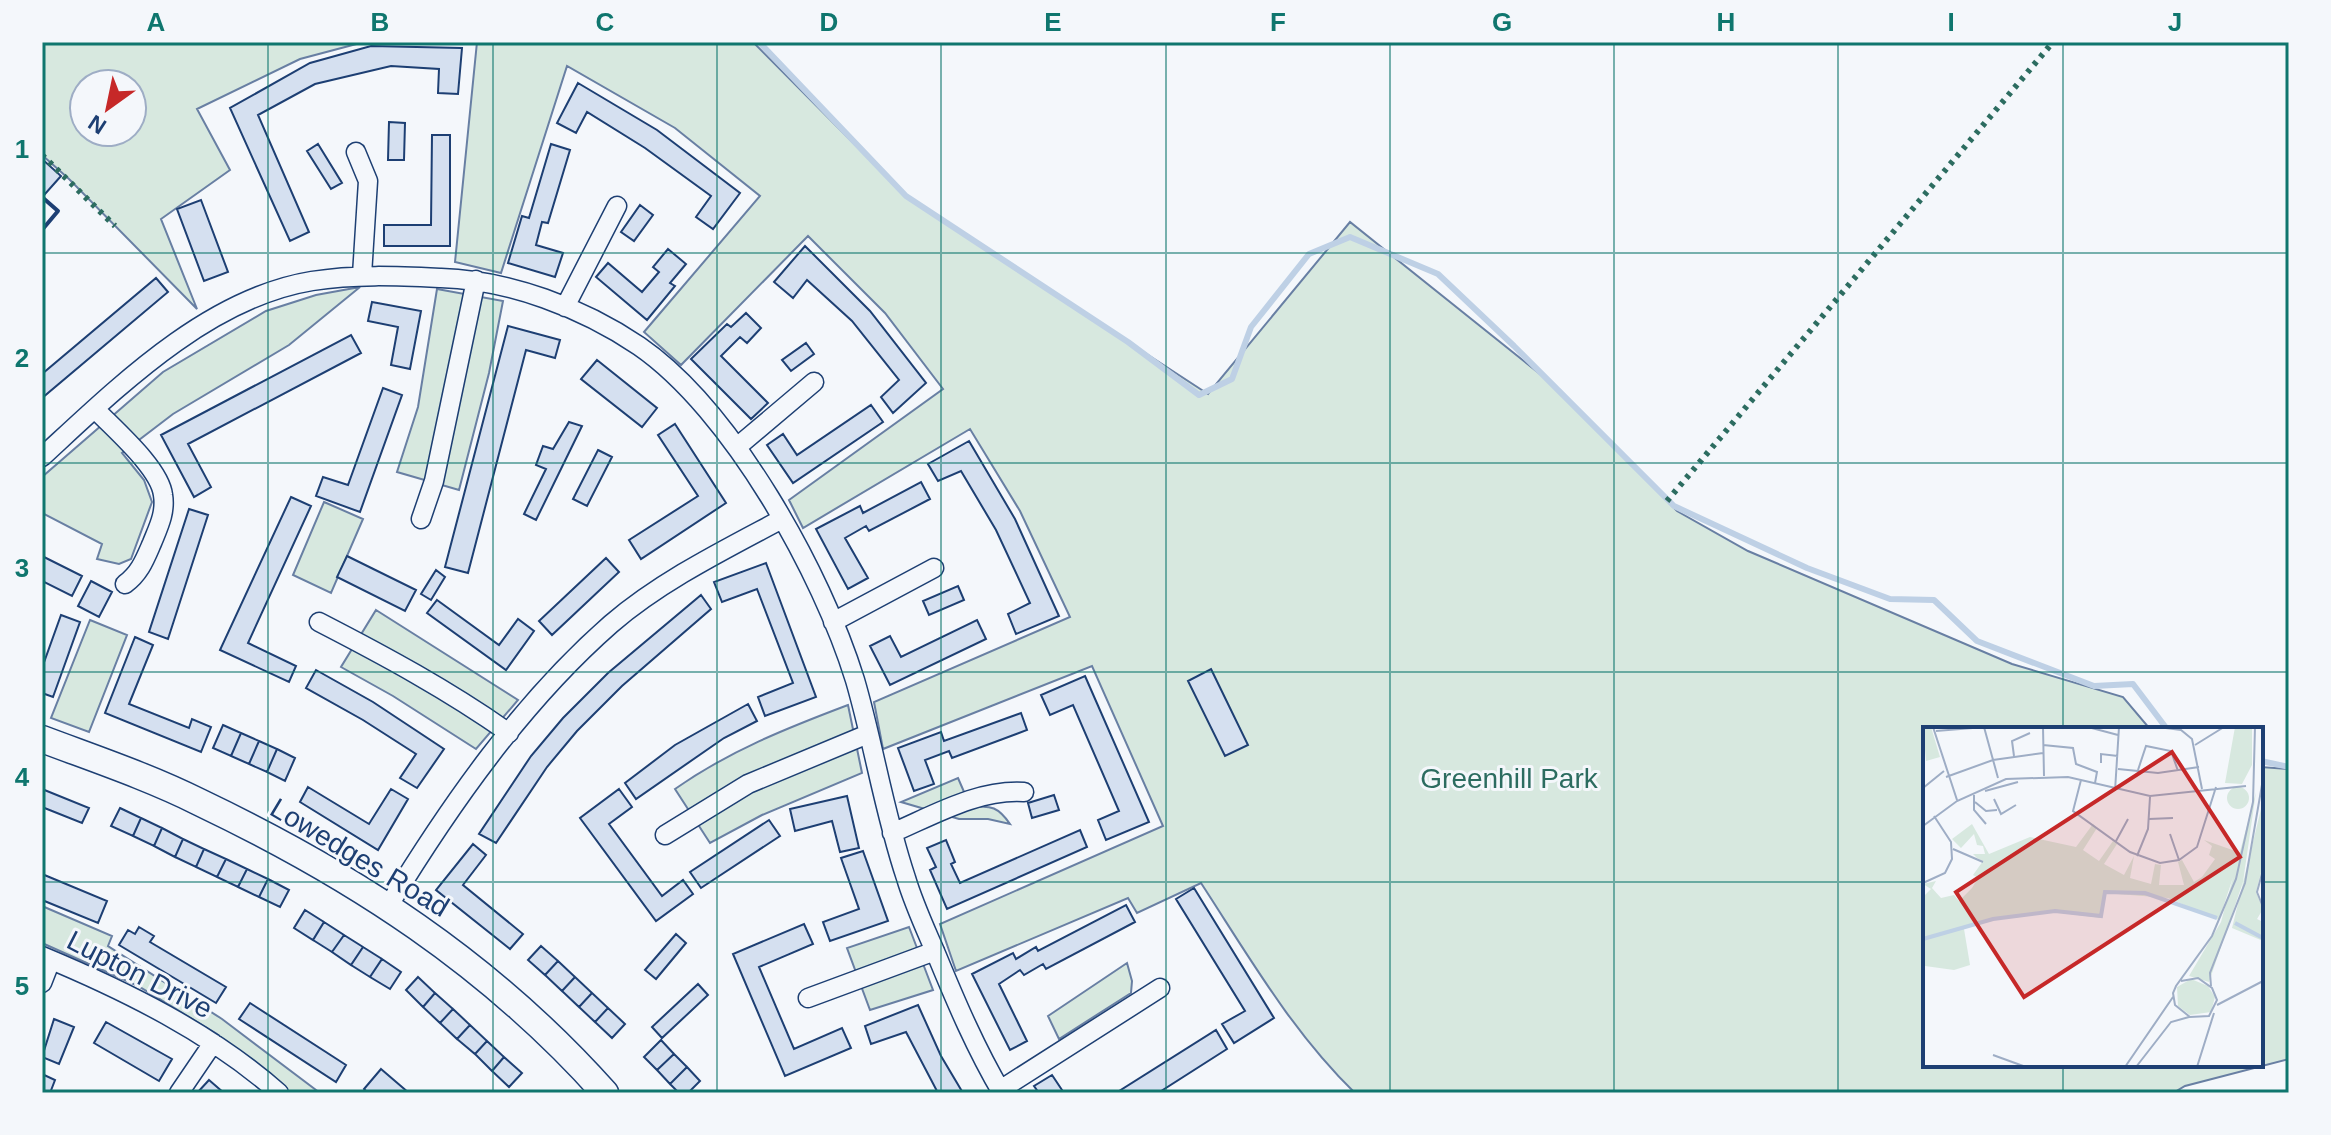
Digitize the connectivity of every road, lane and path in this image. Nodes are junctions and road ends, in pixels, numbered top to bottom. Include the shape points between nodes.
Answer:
1 (356, 152) dead end
2 (617, 206) dead end
3 (362, 275) junction
4 (476, 280) junction
5 (565, 307) junction
6 (814, 382) dead end
7 (95, 409) junction
8 (737, 447) junction
9 (42, 457) edge
10 (421, 519) dead end
11 (782, 519) junction
12 (934, 568) dead end
13 (125, 584) dead end
14 (319, 622) dead end
15 (833, 622) junction
16 (509, 733) junction
17 (868, 734) junction
18 (42, 739) edge
19 (1024, 792) dead end
20 (892, 833) junction
21 (665, 835) dead end
22 (389, 905) junction
23 (935, 951) junction
24 (47, 958) edge
25 (42, 983) edge
26 (1160, 988) dead end
27 (808, 998) dead end
28 (213, 1043) junction
29 (1001, 1091) edge
30 (179, 1093) edge
31 (279, 1093) edge
32 (605, 1093) edge

1 - 3 street via 368,181
2 - 5 street
3 - 4 street
3 - 7 street via 277,289 234,308 156,356
4 - 5 street
4 - 10 street via 434,481
5 - 8 street via 641,347 700,402
6 - 8 street
7 - 9 street
7 - 13 street via 157,477 163,492 162,520 144,563
8 - 11 street
11 - 15 street
11 - 16 street via 706,560 613,623 563,670
12 - 15 street
14 - 16 street via 407,667
15 - 17 street
16 - 22 street
17 - 20 street
17 - 21 street via 748,784
18 - 22 street, Lowedges Road via 199,801
19 - 20 street via 966,801
20 - 23 street
22 - 32 street, Lowedges Road via 512,1000
23 - 27 street
23 - 29 street
24 - 25 street
24 - 28 street, Lupton Drive via 158,1010
26 - 29 street
28 - 30 street, Lupton Drive
28 - 31 street, Lupton Drive

